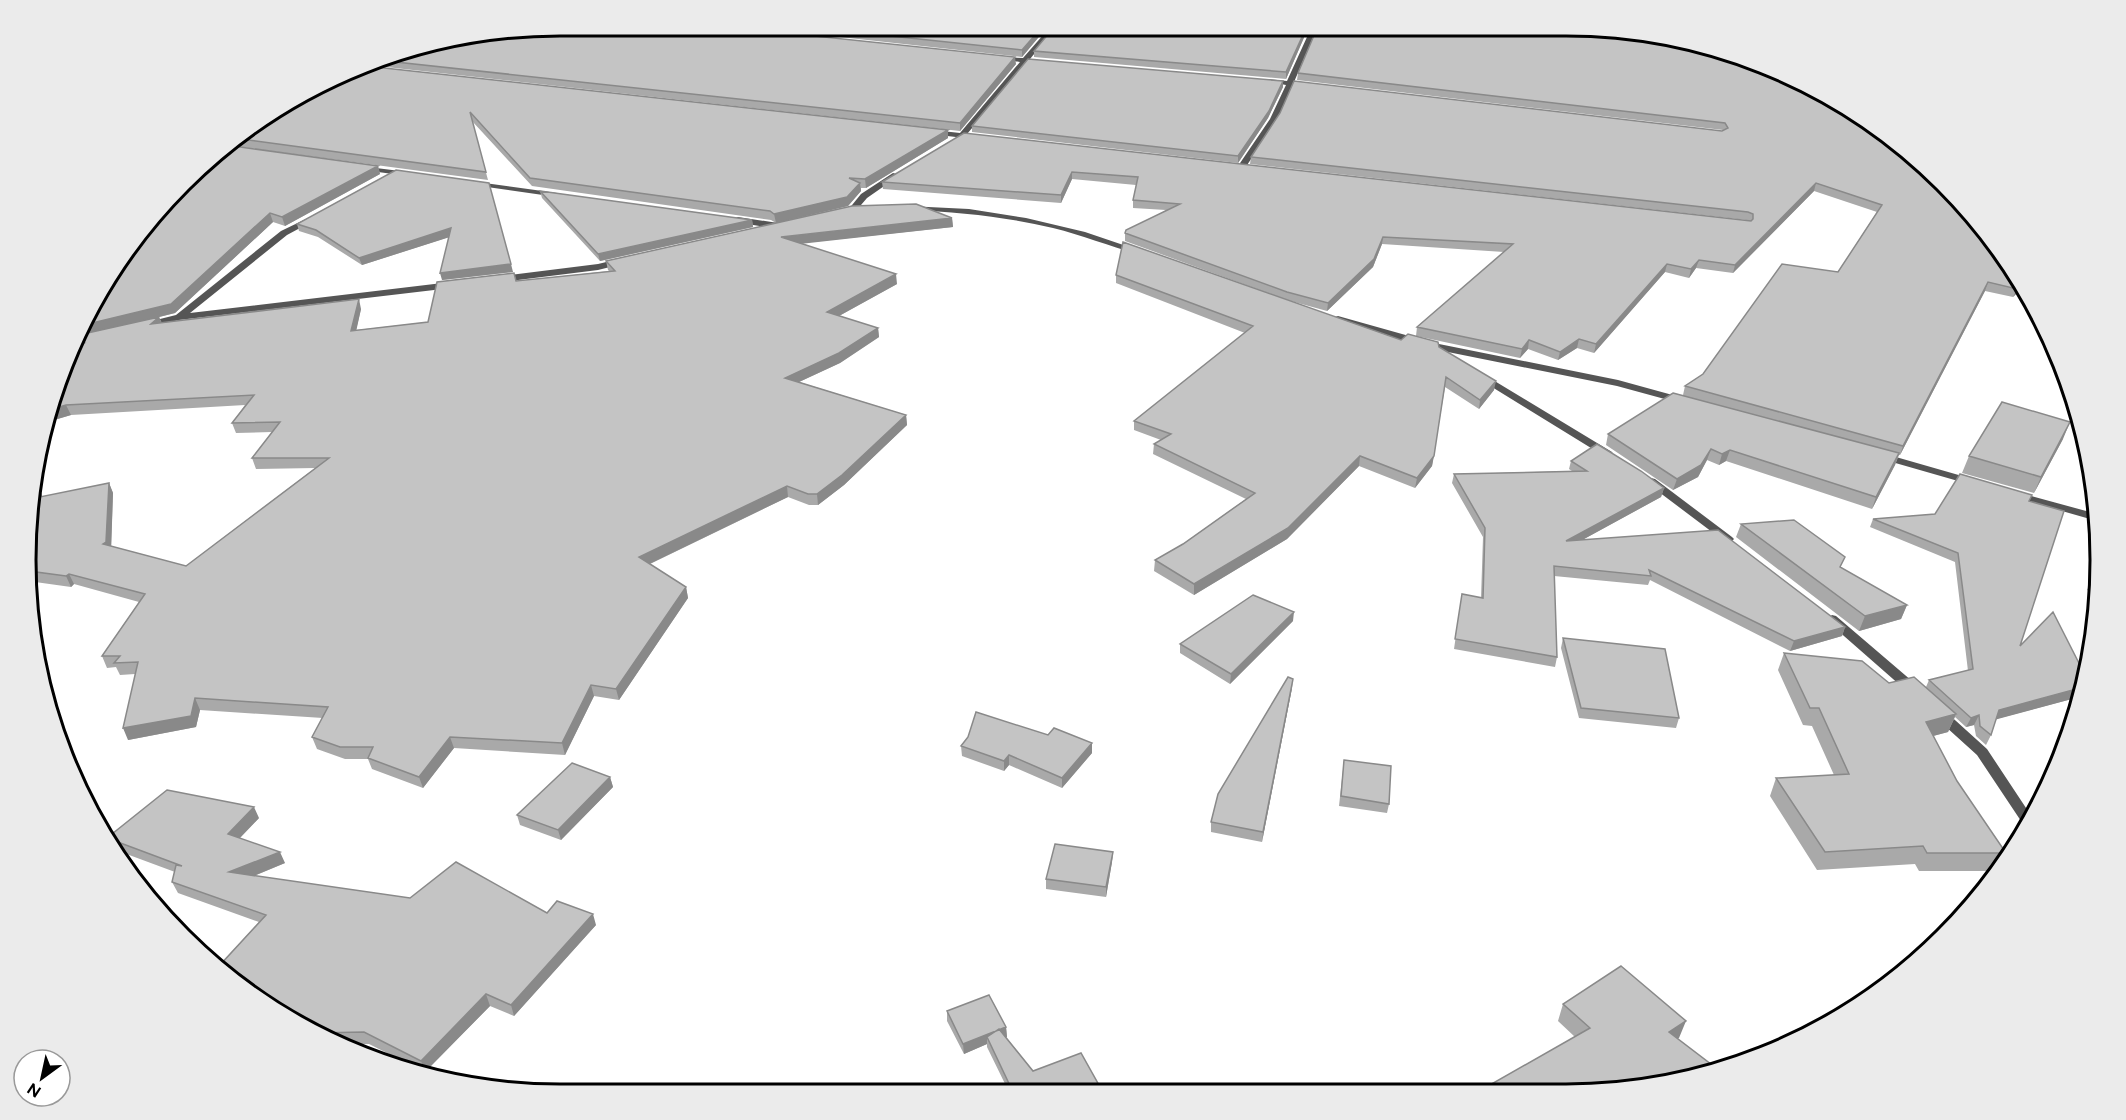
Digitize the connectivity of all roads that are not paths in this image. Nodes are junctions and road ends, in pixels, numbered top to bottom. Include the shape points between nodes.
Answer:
1 (1046, 36) edge
2 (1310, 36) edge
3 (991, 57) edge
4 (1026, 60) junction
5 (1049, 62) edge
6 (1255, 80) edge
7 (1289, 83) junction
8 (1312, 86) edge
9 (929, 131) edge
10 (963, 135) junction
11 (986, 138) edge
12 (947, 145) edge
13 (350, 166) edge
14 (1228, 167) edge
15 (1240, 169) junction
16 (1252, 170) edge
17 (396, 172) junction
18 (902, 172) edge
19 (419, 176) edge
20 (386, 178) edge
21 (465, 182) edge
22 (570, 196) edge
23 (901, 208) edge
24 (872, 209) edge
25 (314, 217) edge
26 (732, 219) edge
27 (789, 223) edge
28 (778, 226) junction
29 (744, 234) edge
30 (1142, 253) edge
31 (632, 259) edge
32 (495, 279) edge
33 (461, 284) edge
34 (1326, 316) edge
35 (179, 317) junction
36 (135, 328) edge
37 (1433, 346) junction
38 (1698, 405) edge
39 (1870, 452) edge
40 (1614, 458) edge
41 (1644, 476) edge
42 (1983, 485) edge
43 (2006, 492) edge
44 (2088, 515) edge
45 (1737, 547) edge
46 (1821, 610) edge
47 (2023, 816) edge

1 - 4 street
2 - 7 street
3 - 4 street
4 - 5 street
4 - 10 street
6 - 7 street
7 - 8 street
7 - 15 street via 1274,119
9 - 10 street
10 - 11 street
10 - 12 street
13 - 17 street
14 - 15 street
15 - 16 street
17 - 19 street
17 - 20 street
18 - 24 street via 847,211
21 - 22 street
23 - 30 street via 943,208 1019,219 1088,233
25 - 35 street via 284,233
26 - 28 street
27 - 28 street
28 - 29 street
31 - 32 street via 598,267
33 - 35 street
34 - 37 street
35 - 36 street
37 - 38 street via 1618,383
37 - 40 street
39 - 42 street
41 - 45 street
43 - 44 street
46 - 47 street via 1982,752

